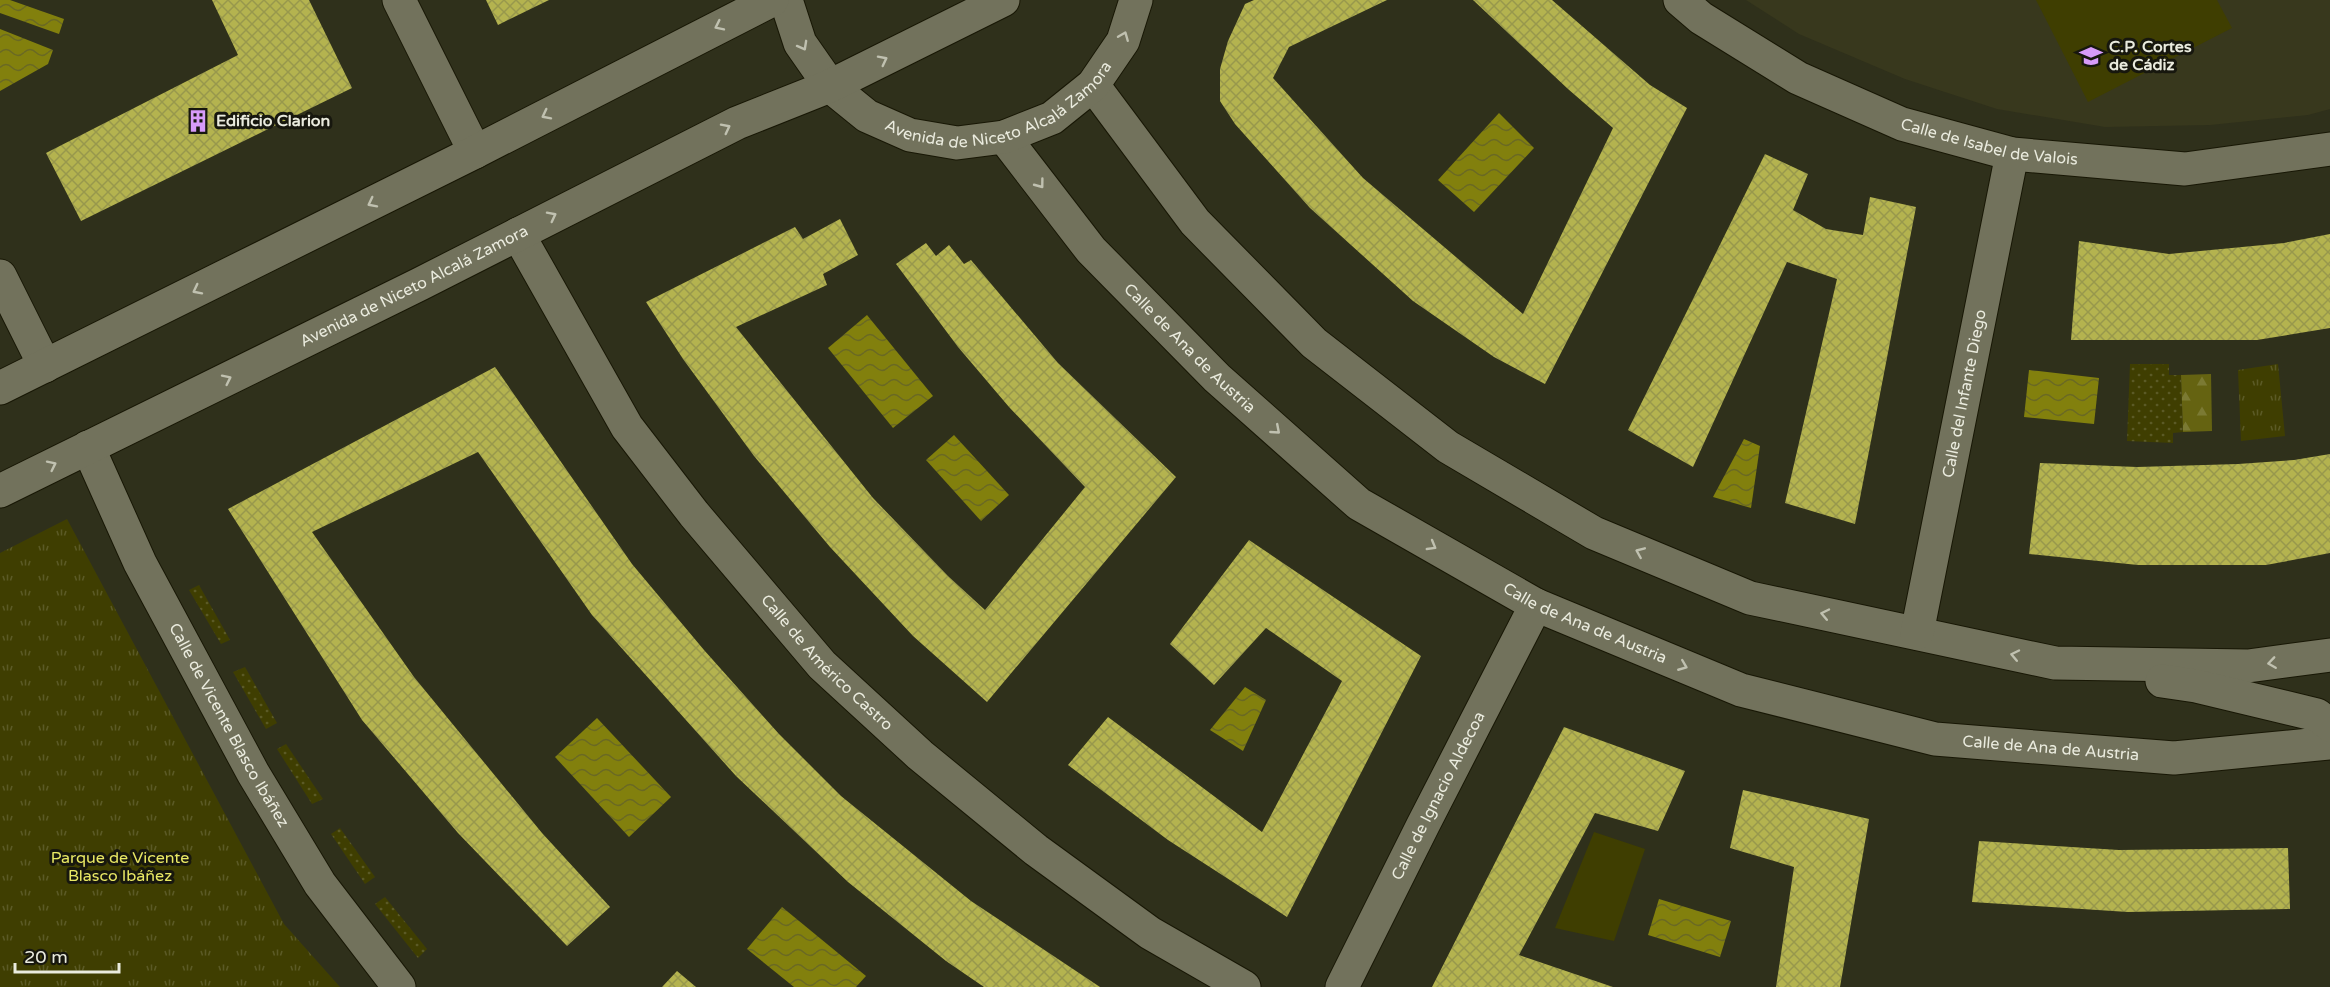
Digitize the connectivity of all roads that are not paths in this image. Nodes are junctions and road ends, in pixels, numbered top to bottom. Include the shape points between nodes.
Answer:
1 (399, 0) edge
2 (772, 0) edge
3 (786, 0) edge
4 (1003, 0) edge
5 (1136, 0) edge
6 (1680, 0) edge
7 (1093, 85) junction
8 (830, 86) junction
9 (1004, 137) junction
10 (2330, 149) edge
11 (475, 152) junction
12 (2012, 154) junction
13 (518, 234) junction
14 (0, 276) edge
15 (45, 366) junction
16 (0, 388) edge
17 (88, 447) junction
18 (0, 491) edge
19 (1536, 605) junction
20 (1917, 633) junction
21 (2330, 655) edge
22 (2055, 663) junction
23 (2330, 725) edge
24 (2330, 743) edge
25 (399, 987) edge
26 (1244, 987) edge
27 (1342, 987) edge

1 - 11 street
2 -> 11 street
3 -> 8 street, Avenida de Niceto Alcalá Zamora via 800,44
8 -> 4 street, Avenida de Niceto Alcalá Zamora
7 -> 5 street, Avenida de Niceto Alcalá Zamora via 1123,41
6 - 12 street, Calle de Isabel de Valois via 1701,18 1798,78 1902,124
7 - 9 street, Avenida de Niceto Alcalá Zamora via 1052,118
20 -> 7 street via 1750,598 1594,532 1448,447 1314,343 1195,222
8 - 9 street, Avenida de Niceto Alcalá Zamora via 867,116 910,135 957,143
13 -> 8 street, Avenida de Niceto Alcalá Zamora via 737,123
9 -> 19 street, Calle de Ana de Austria via 1091,250 1217,378 1359,504
10 - 12 street, Calle de Isabel de Valois via 2185,169
11 -> 15 street
12 - 20 street, Calle del Infante Diego
17 -> 13 street, Avenida de Niceto Alcalá Zamora
13 - 26 street, Calle de Américo Castro via 627,427 694,514 822,665 920,755 1036,850 1150,933
14 - 15 street
15 - 16 street
18 -> 17 street, Avenida de Niceto Alcalá Zamora
17 - 25 street, Calle de Vicente Blasco Ibáñez via 140,563 253,773 320,884
19 -> 24 street, Calle de Ana de Austria via 1741,690 1935,739 2174,758
19 - 27 street, Calle de Ignacio Aldecoa
22 -> 20 street
21 -> 22 street via 2248,666
22 - 23 street via 2196,686 2317,716

